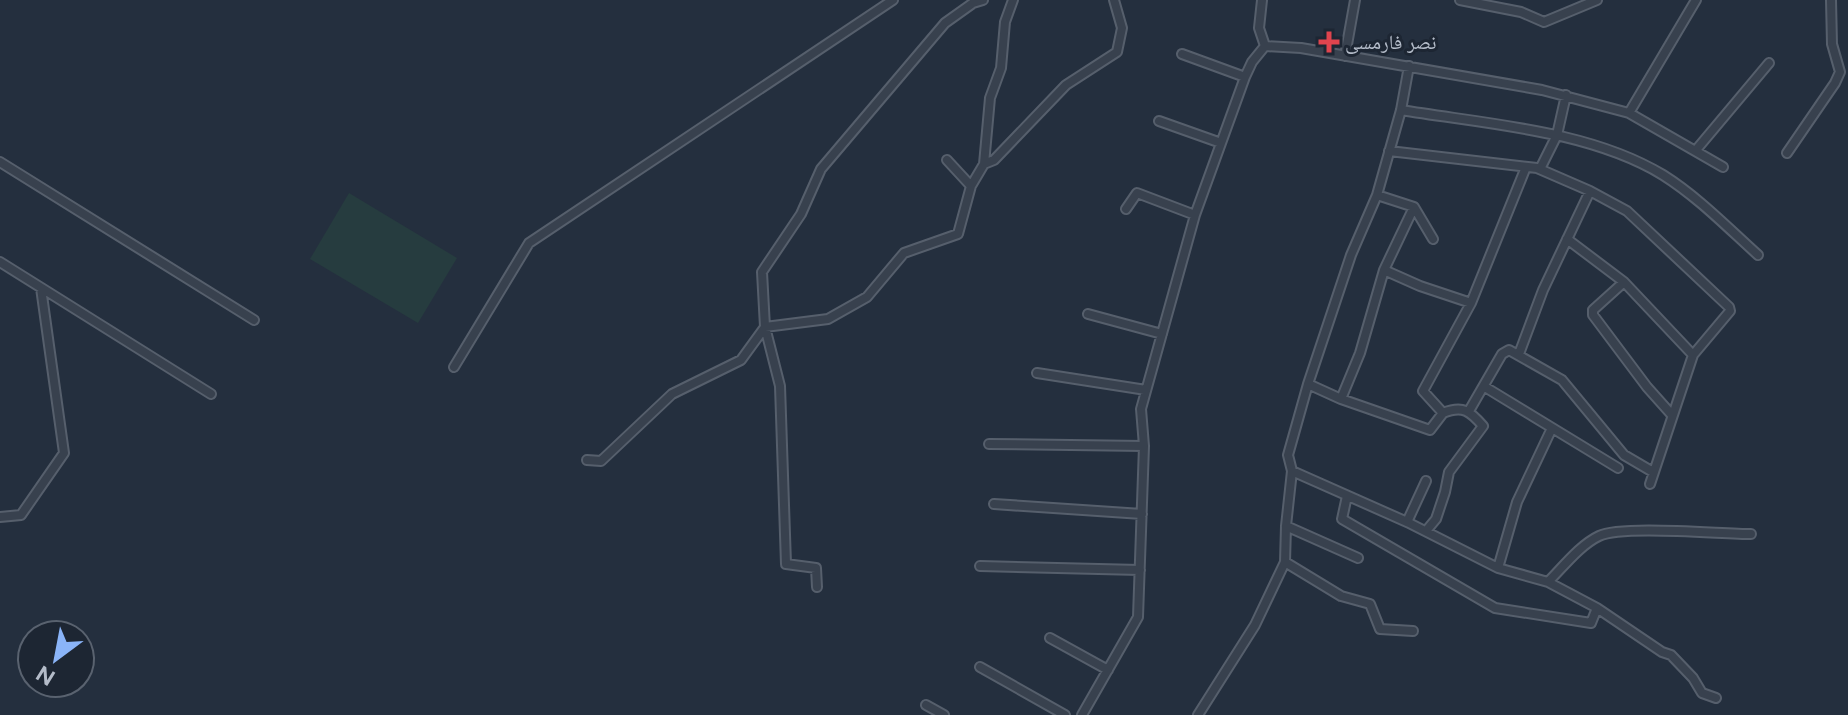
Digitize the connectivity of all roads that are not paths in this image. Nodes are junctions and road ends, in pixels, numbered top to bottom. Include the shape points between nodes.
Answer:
1 (893, 0) edge
2 (983, 0) edge
3 (1013, 0) edge
4 (1114, 0) edge
5 (1262, 0) edge
6 (1355, 0) edge
7 (1460, 0) edge
8 (1515, 0) edge
9 (1597, 0) edge
10 (1696, 0) edge
11 (1831, 0) edge
12 (1521, 12) junction
13 (1265, 46) junction
14 (1182, 54) dead end
15 (1345, 56) junction
16 (1769, 63) dead end
17 (1409, 66) junction
18 (1245, 77) junction
19 (1566, 95) junction
20 (1401, 110) junction
21 (1629, 113) junction
22 (1159, 121) dead end
23 (1557, 135) junction
24 (1221, 143) junction
25 (1696, 150) junction
26 (1389, 151) junction
27 (1787, 153) dead end
28 (947, 160) dead end
29 (0, 162) edge
30 (984, 164) junction
31 (1526, 167) junction
32 (1723, 167) dead end
33 (1540, 169) junction
34 (971, 186) junction
35 (1590, 191) junction
36 (1377, 195) junction
37 (1414, 207) junction
38 (1126, 209) dead end
39 (1195, 215) junction
40 (1433, 239) dead end
41 (1567, 239) junction
42 (1758, 255) dead end
43 (0, 262) edge
44 (1384, 270) junction
45 (1624, 282) junction
46 (41, 288) junction
47 (1471, 303) junction
48 (1088, 314) dead end
49 (254, 320) dead end
50 (765, 327) junction
51 (1162, 334) junction
52 (1519, 354) junction
53 (1693, 355) junction
54 (454, 367) dead end
55 (1037, 373) dead end
56 (1308, 384) junction
57 (1485, 387) junction
58 (1146, 390) junction
59 (211, 394) dead end
60 (1341, 399) junction
61 (1469, 411) junction
62 (1443, 413) junction
63 (1672, 415) junction
64 (1552, 428) junction
65 (989, 444) dead end
66 (1144, 446) junction
67 (587, 460) dead end
68 (1618, 468) dead end
69 (1292, 471) junction
70 (1653, 472) junction
71 (1426, 481) dead end
72 (1650, 484) dead end
73 (1347, 496) junction
74 (994, 504) dead end
75 (1142, 514) junction
76 (0, 517) edge
77 (1407, 522) junction
78 (1286, 526) junction
79 (1426, 531) junction
80 (1751, 534) dead end
81 (1358, 558) dead end
82 (1285, 562) junction
83 (980, 566) dead end
84 (1498, 568) junction
85 (1140, 570) junction
86 (1548, 582) junction
87 (817, 587) dead end
88 (1597, 608) junction
89 (1413, 631) dead end
90 (1050, 638) dead end
91 (980, 667) dead end
92 (1108, 670) junction
93 (1716, 698) dead end
94 (926, 705) dead end
95 (944, 715) edge
96 (1065, 715) edge
97 (1082, 715) edge
98 (1198, 715) edge

1 - 54 street via 529,243
2 - 50 street via 945,23 821,169 801,214 762,272
3 - 30 street via 990,98
4 - 30 street via 1122,28 1117,52 1066,85 994,160
5 - 13 street via 1259,34
6 - 15 street
7 - 12 street
8 - 12 street
9 - 12 street via 1548,22
10 - 21 street
11 - 27 street via 1832,44 1840,72
13 - 15 street
13 - 18 street
14 - 18 street
15 - 17 street
16 - 25 street
17 - 19 street
17 - 20 street
18 - 24 street
19 - 21 street
19 - 23 street
20 - 23 street
20 - 26 street
21 - 25 street
22 - 24 street
23 - 33 street
23 - 42 street via 1662,174
24 - 39 street
25 - 32 street
26 - 31 street
26 - 36 street
28 - 34 street
29 - 49 street
30 - 34 street
31 - 33 street
31 - 47 street
33 - 35 street
34 - 50 street via 958,234 904,253 867,297 828,319
35 - 41 street
35 - 53 street via 1627,211 1731,309
36 - 37 street
36 - 56 street
37 - 40 street
37 - 44 street
38 - 39 street via 1137,193
39 - 51 street
41 - 45 street
41 - 52 street
43 - 46 street
44 - 47 street
44 - 60 street
45 - 53 street
45 - 63 street via 1593,315
46 - 59 street
46 - 76 street via 64,453 21,515
47 - 62 street via 1423,391
48 - 51 street
50 - 67 street via 741,360 672,394 601,461
50 - 87 street via 780,386 786,564 816,568
51 - 58 street
52 - 57 street via 1505,351
52 - 70 street via 1562,380 1624,455
53 - 63 street
55 - 58 street
56 - 60 street
56 - 69 street via 1288,455
57 - 61 street
57 - 64 street
58 - 66 street via 1141,409
60 - 62 street via 1430,430
61 - 62 street
61 - 79 street via 1482,429 1449,472 1436,519
63 - 70 street
64 - 68 street
64 - 84 street via 1517,502
65 - 66 street
66 - 75 street
69 - 73 street
69 - 78 street
70 - 72 street
71 - 77 street
73 - 77 street
73 - 88 street via 1342,519 1495,608 1591,623
74 - 75 street
75 - 85 street
77 - 79 street
78 - 81 street
78 - 82 street
79 - 84 street
80 - 86 street via 1644,530 1600,535
82 - 89 street via 1341,596 1370,604 1378,628
82 - 98 street via 1255,625
83 - 85 street
84 - 86 street
85 - 92 street via 1138,617
86 - 88 street
88 - 93 street via 1671,655 1702,693
90 - 92 street
91 - 96 street
92 - 97 street
94 - 95 street

